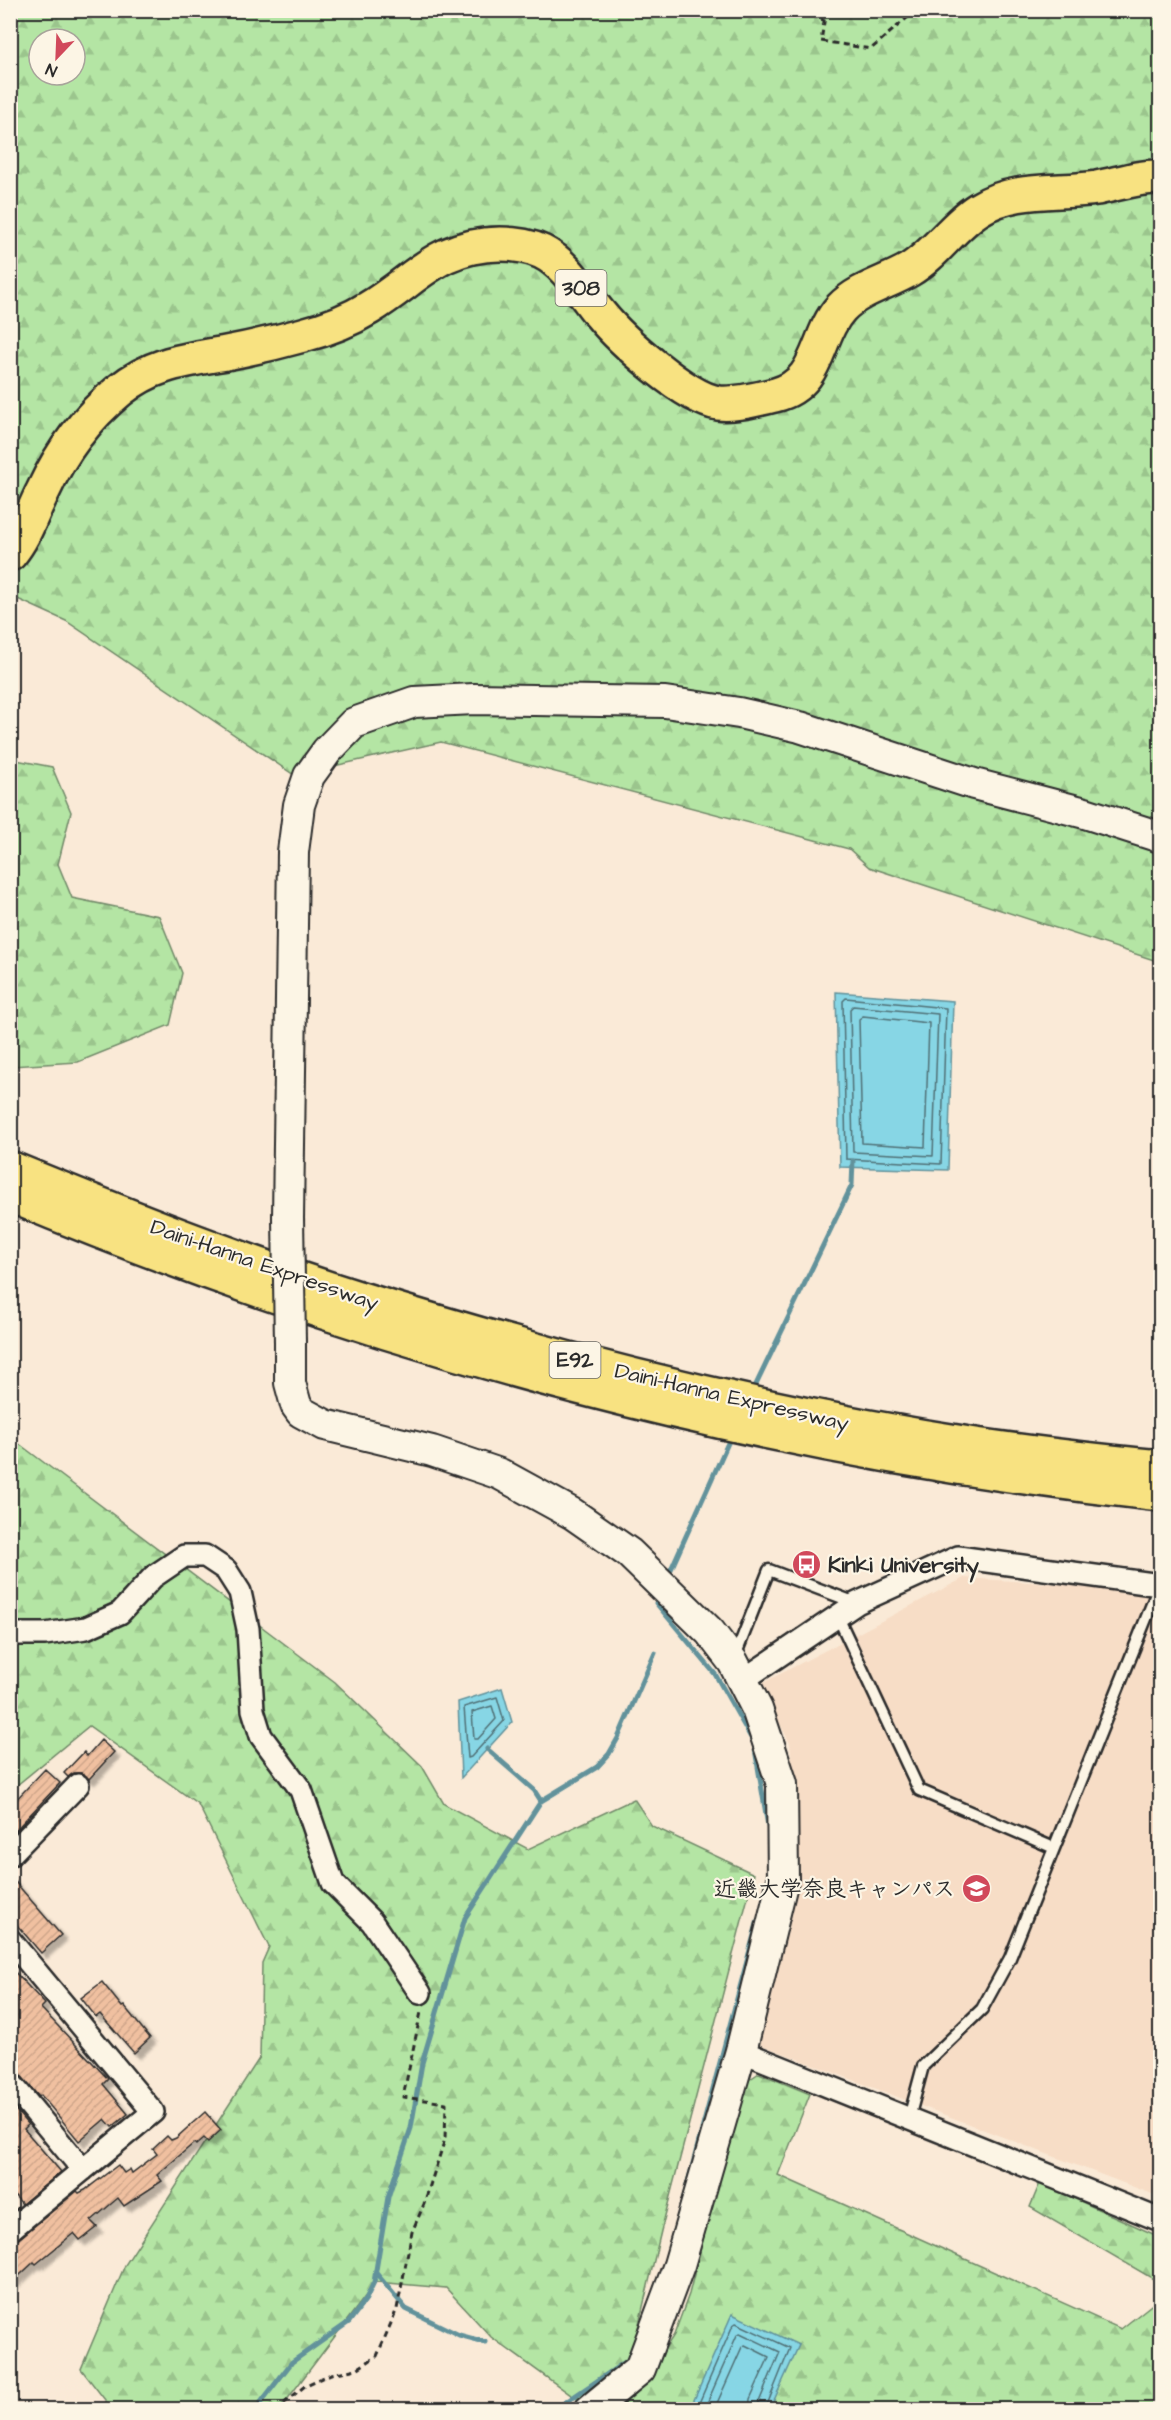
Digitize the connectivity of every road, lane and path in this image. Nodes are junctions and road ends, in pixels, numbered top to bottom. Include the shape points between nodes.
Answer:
1 (802, 10) edge
2 (826, 10) edge
3 (973, 10) edge
4 (1019, 10) edge
5 (1039, 10) edge
6 (825, 21) junction
7 (1161, 177) edge
8 (10, 554) edge
9 (1161, 837) edge
10 (10, 1167) edge
11 (10, 1195) edge
12 (1161, 1467) edge
13 (1161, 1494) edge
14 (1160, 1585) edge
15 (857, 1603) junction
16 (837, 1615) junction
17 (10, 1634) edge
18 (738, 1671) junction
19 (78, 1785) dead end
20 (1054, 1848) junction
21 (10, 1854) edge
22 (10, 1940) edge
23 (420, 1993) joint
24 (741, 2051) junction
25 (10, 2082) edge
26 (909, 2118) junction
27 (84, 2170) junction
28 (1161, 2220) edge
29 (12, 2226) edge
30 (276, 2409) edge
31 (590, 2409) edge

1 - 6 path
2 - 6 path
3 - 6 path via 950,14 915,10 871,49 821,41
4 - 5 path
7 - 8 highway, 308 via 1066,192 1017,194 976,210 914,267 843,305 816,360 797,384 781,394 750,401 719,403 695,395 626,341 568,273 542,252 507,244 460,249 427,266 372,306 327,328 180,360 138,376 100,408 65,450 24,535
9 - 18 street, bridge via 974,784 800,727 665,702 414,702 354,723 309,776 299,805 292,863 288,1218 290,1383 296,1405 325,1425 432,1451 500,1474 573,1514 629,1553 710,1632
10 - 12 highway, Daini-Hanna Expressway / E92 via 107,1208 356,1297 605,1368 850,1423 977,1445
11 - 13 highway, Daini-Hanna Expressway / E92 via 221,1277 479,1361 597,1392 835,1445 974,1470
14 - 15 street via 958,1557
14 - 20 lane
15 - 16 street
15 - 18 lane via 769,1570
16 - 18 street
16 - 20 lane via 919,1790
17 - 23 street via 86,1628 120,1613 153,1577 184,1556 205,1556 226,1570 240,1592 248,1629 253,1710 261,1736 301,1790 333,1883 372,1922
18 - 24 street via 757,1709 782,1784 783,1880
19 - 21 street
20 - 26 lane via 1010,1958 982,2009 923,2067
22 - 27 street via 153,2112
23 - 30 path via 422,2010 403,2097 446,2103 445,2139 412,2232 397,2309 377,2356 357,2369 331,2374 306,2385
24 - 26 street
24 - 31 street via 679,2265 640,2369
25 - 27 street
26 - 28 street
27 - 29 street

